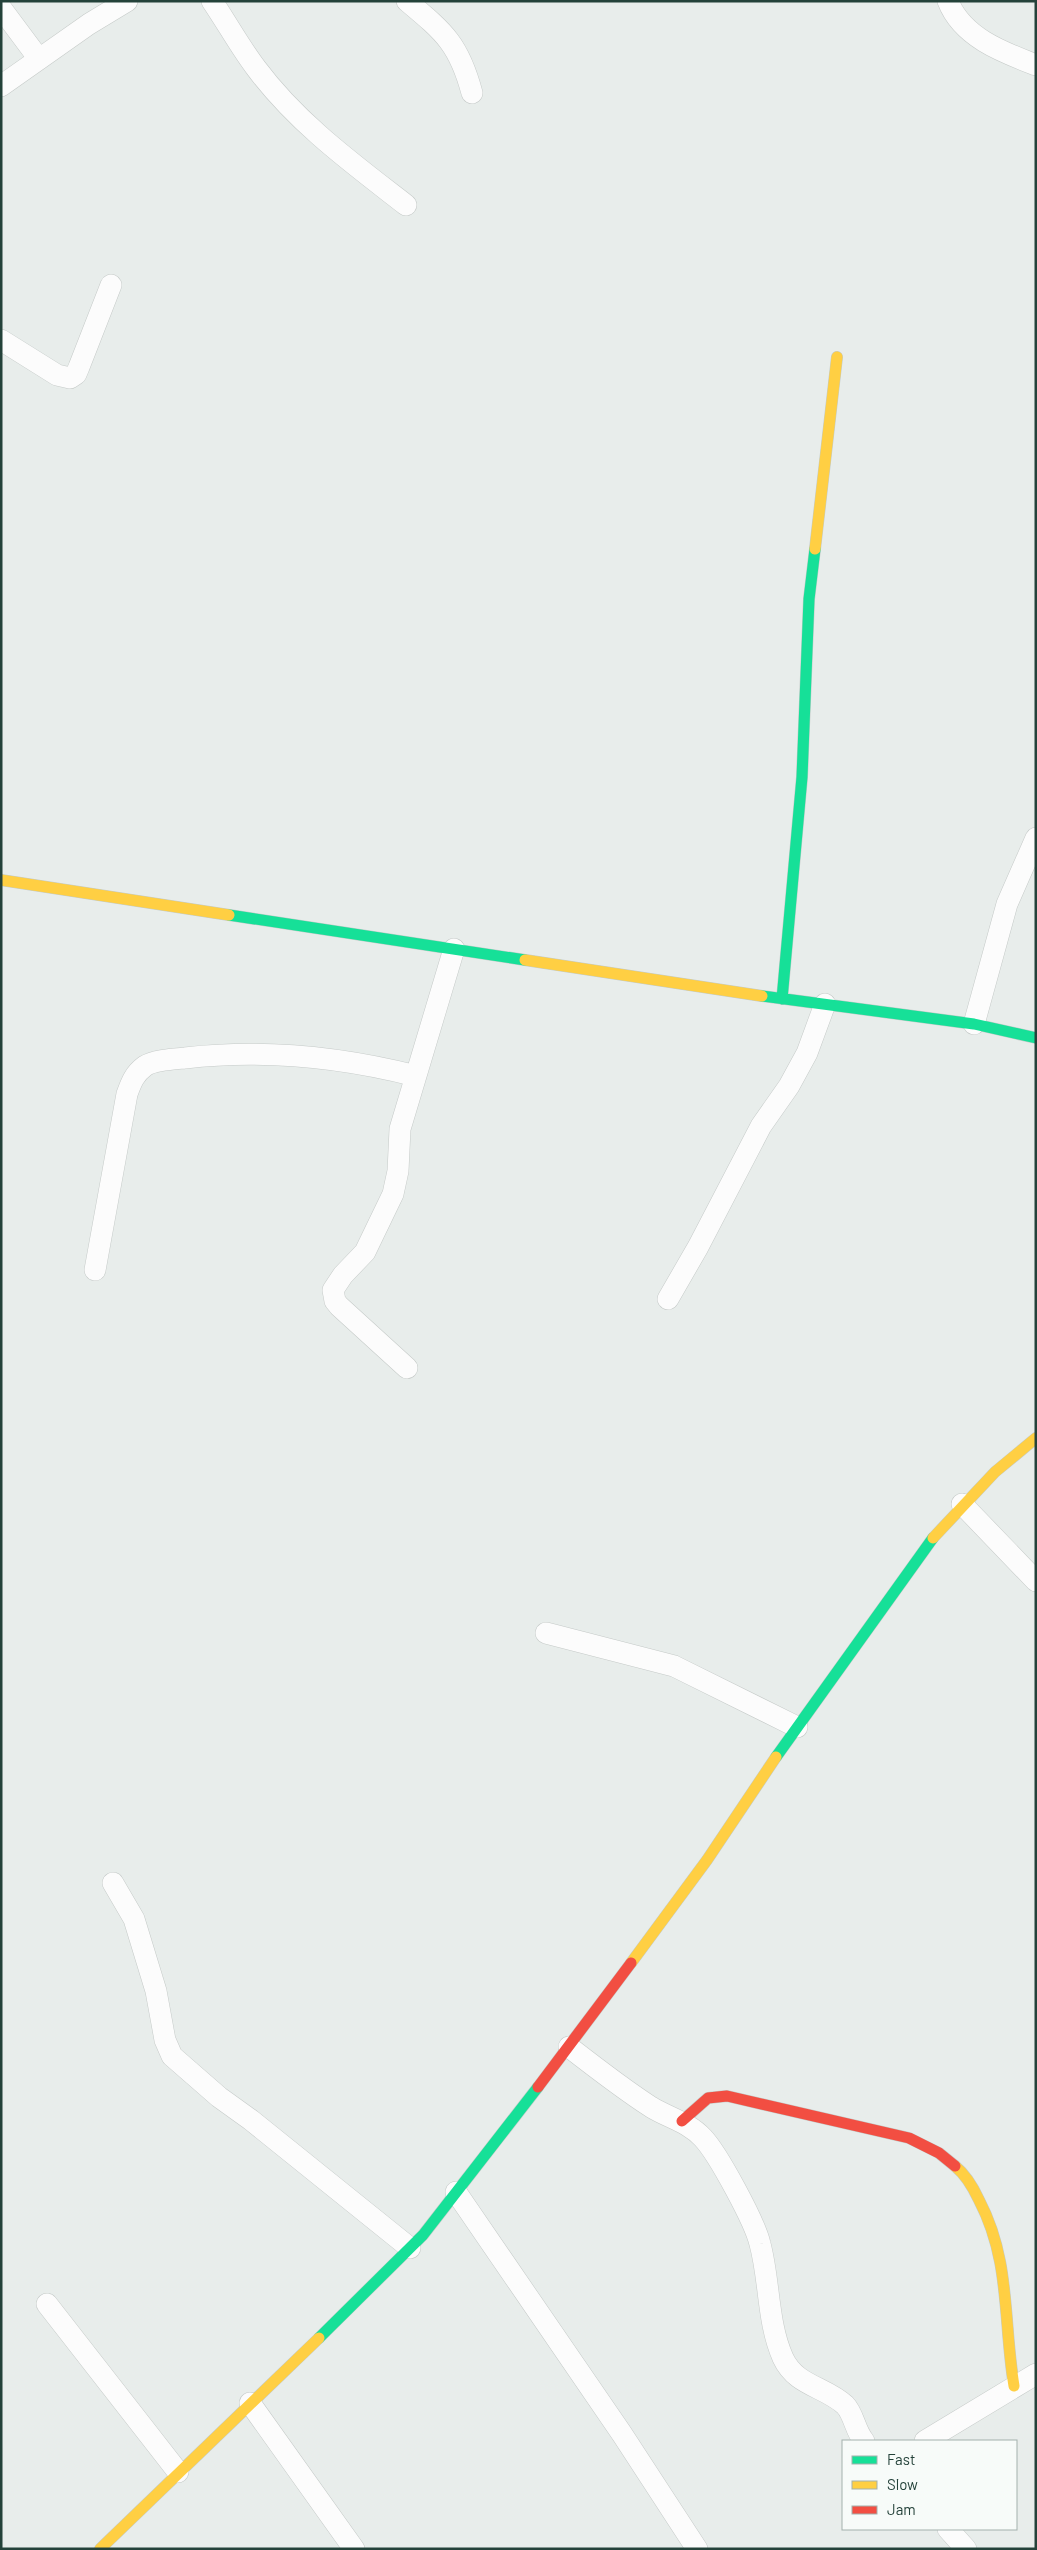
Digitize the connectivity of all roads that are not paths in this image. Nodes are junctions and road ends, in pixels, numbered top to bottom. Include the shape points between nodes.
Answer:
1 (127, 1) edge
2 (212, 1) edge
3 (407, 1) edge
4 (948, 1) edge
5 (1, 8) edge
6 (39, 59) junction
7 (1036, 65) edge
8 (1, 86) edge
9 (472, 92) dead end
10 (406, 205) dead end
11 (111, 285) dead end
12 (1, 340) edge
13 (837, 357) dead end
14 (1036, 838) edge
15 (1, 880) edge
16 (454, 949) junction
17 (782, 999) junction
18 (825, 1004) junction
19 (974, 1024) junction
20 (1036, 1038) edge
21 (416, 1076) junction
22 (95, 1270) dead end
23 (668, 1298) dead end
24 (407, 1368) dead end
25 (1036, 1438) edge
26 (962, 1504) junction
27 (1036, 1581) edge
28 (546, 1633) dead end
29 (797, 1726) junction
30 (112, 1883) dead end
31 (569, 2047) junction
32 (682, 2121) junction
33 (456, 2192) junction
34 (410, 2248) junction
35 (47, 2304) dead end
36 (1036, 2374) edge
37 (1014, 2386) junction
38 (250, 2403) junction
39 (863, 2440) edge
40 (927, 2440) edge
41 (178, 2472) junction
42 (949, 2530) edge
43 (100, 2549) edge
44 (354, 2549) edge
45 (697, 2549) edge
46 (966, 2549) edge

1 - 6 street
2 - 10 street via 256,68 287,104 324,140
3 - 9 street via 449,38 459,53
4 - 7 street via 960,22 974,34 1000,51
5 - 6 street
6 - 8 street
11 - 12 street via 76,374 70,378 57,375
13 - 17 street via 809,599 802,778
14 - 19 street via 1008,904
15 - 16 street
16 - 17 street
16 - 21 street
17 - 18 street
18 - 19 street
18 - 23 street via 807,1053 761,1126
19 - 20 street
21 - 22 street via 365,1063 269,1055 176,1058 146,1065 133,1077 127,1094
21 - 24 street via 400,1129 398,1171 393,1194 366,1252 333,1290 339,1306
25 - 26 street
26 - 27 street
26 - 29 street via 924,1550
28 - 29 street via 674,1666
29 - 31 street via 707,1860
30 - 34 street via 134,1918 156,1991 165,2040 172,2056
31 - 32 street via 654,2108
31 - 33 street
32 - 37 street via 708,2098 727,2096 909,2138 945,2158 970,2182 990,2221 1000,2250
32 - 39 street via 702,2137 714,2153 755,2228 777,2341 790,2372 846,2406
33 - 34 street
33 - 45 street
34 - 38 street
35 - 41 street
36 - 37 street
37 - 40 street
38 - 41 street
38 - 44 street
41 - 43 street
42 - 46 street

